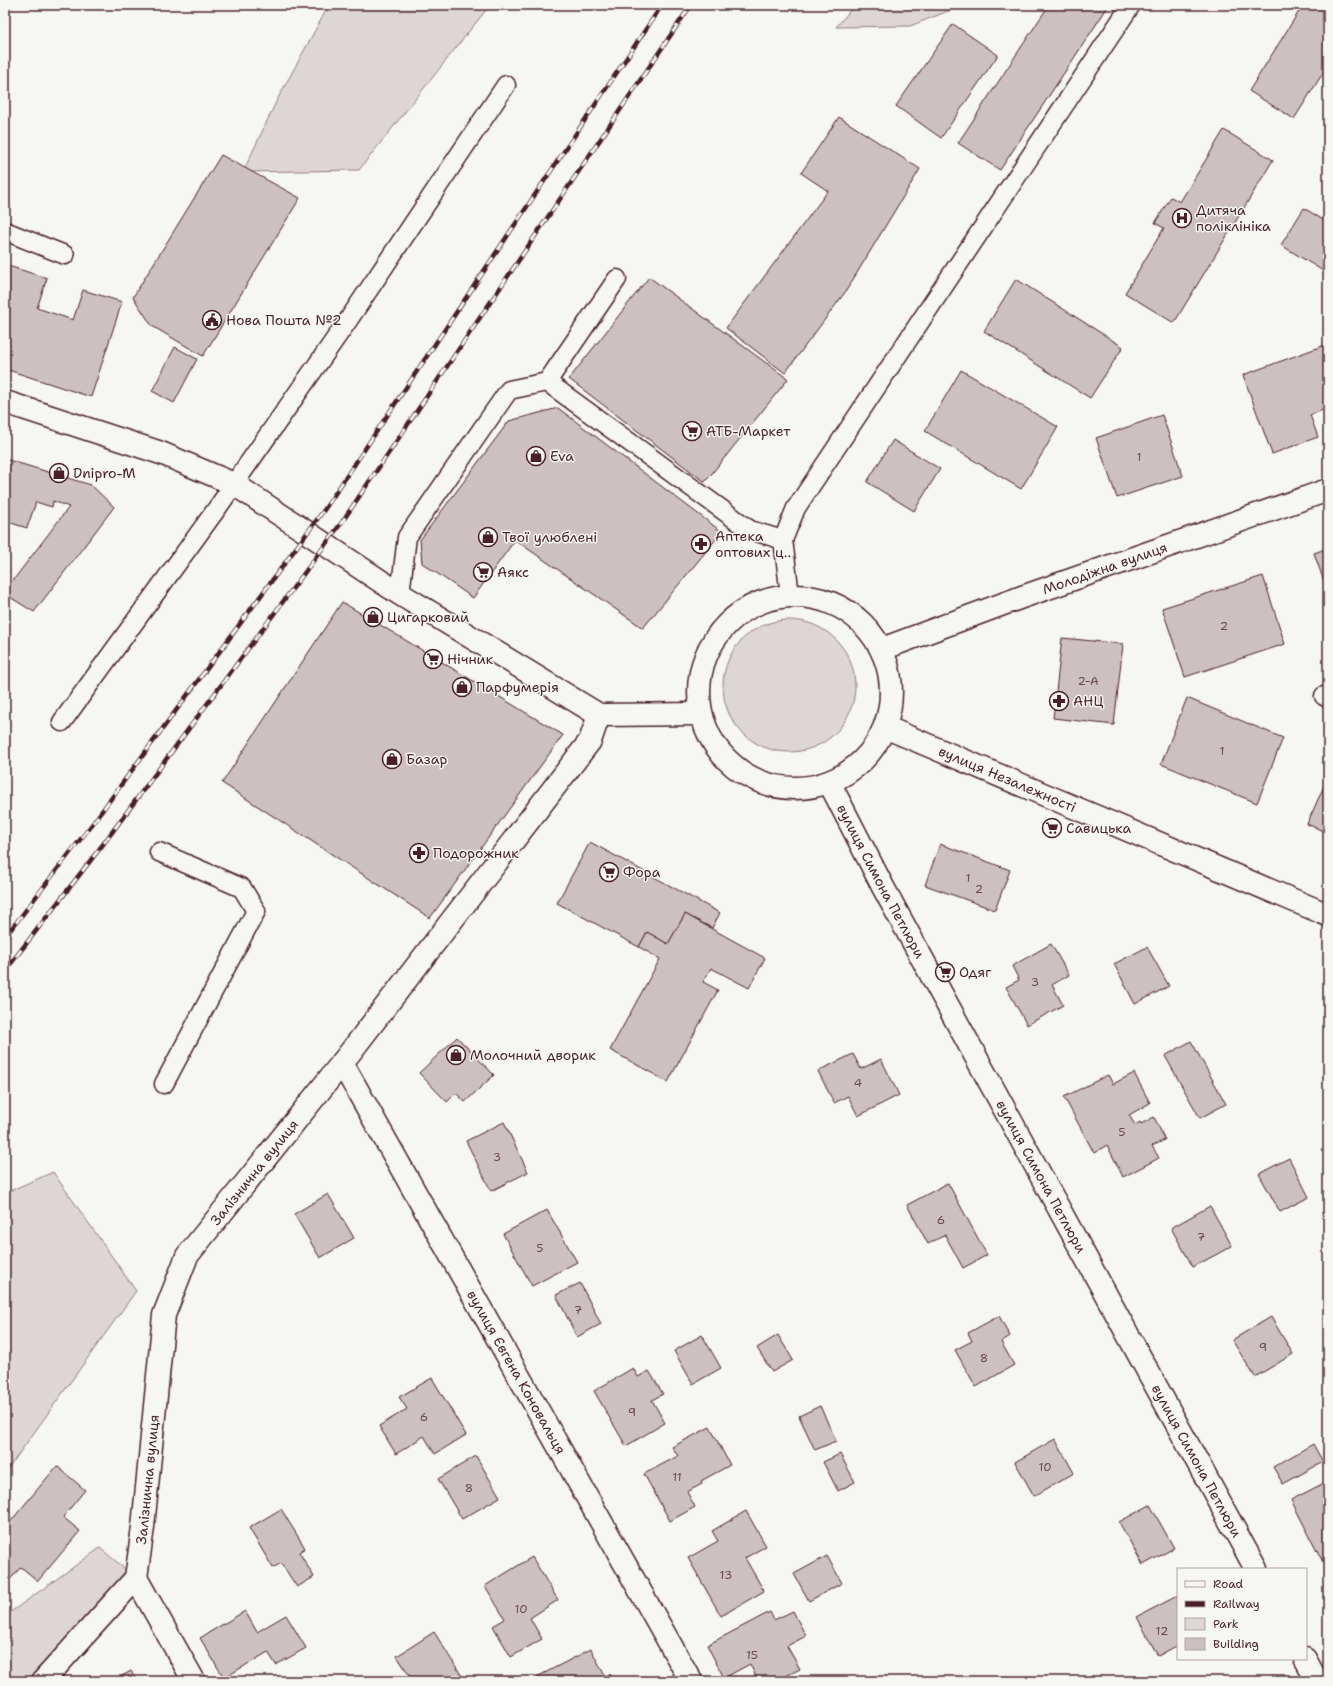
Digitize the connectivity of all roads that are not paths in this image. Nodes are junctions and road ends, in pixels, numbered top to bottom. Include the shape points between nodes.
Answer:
1 (1131, 5) edge
2 (506, 86) dead end
3 (5, 232) edge
4 (65, 255) dead end
5 (617, 279) dead end
6 (547, 382) junction
7 (5, 402) edge
8 (234, 484) junction
9 (1328, 490) edge
10 (784, 540) junction
11 (400, 594) junction
12 (790, 595) junction
13 (882, 649) junction
14 (1328, 695) edge
15 (1328, 698) edge
16 (701, 714) junction
17 (600, 715) junction
18 (62, 722) dead end
19 (885, 728) junction
20 (829, 782) junction
21 (159, 852) dead end
22 (1328, 915) edge
23 (342, 1063) junction
24 (164, 1084) dead end
25 (1255, 1568) edge
26 (136, 1578) junction
27 (1306, 1660) edge
28 (43, 1681) edge
29 (194, 1681) edge
30 (691, 1681) edge
31 (1317, 1681) edge

1 - 10 lane via 796,508
2 - 8 lane
3 - 4 lane
5 - 6 lane
6 - 10 lane via 750,530
6 - 11 lane via 509,390 416,524 407,537
7 - 8 street via 161,453
8 - 11 street
8 - 18 lane
9 - 13 street, Молодіжна вулиця
10 - 12 lane
11 - 17 street
12 - 13 street via 818,598 844,608 866,626
12 - 16 street via 762,601 737,614 717,634 704,659 698,686
13 - 19 street via 890,674 891,702
14 - 15 lane via 1324,696
16 - 17 street
16 - 20 street via 714,744 736,768 765,784 797,788
17 - 23 street, Залізнична вулиця via 590,741
19 - 20 street via 868,756 853,770
19 - 22 street, вулиця Незалежності
20 - 25 street, вулиця Симона Петлюри via 883,887
21 - 24 lane via 242,888 256,911
23 - 26 street, Залізнична вулиця via 187,1256 164,1315
23 - 30 street, вулиця Євгена Коновальця
26 - 28 street
26 - 29 street
27 - 31 street

